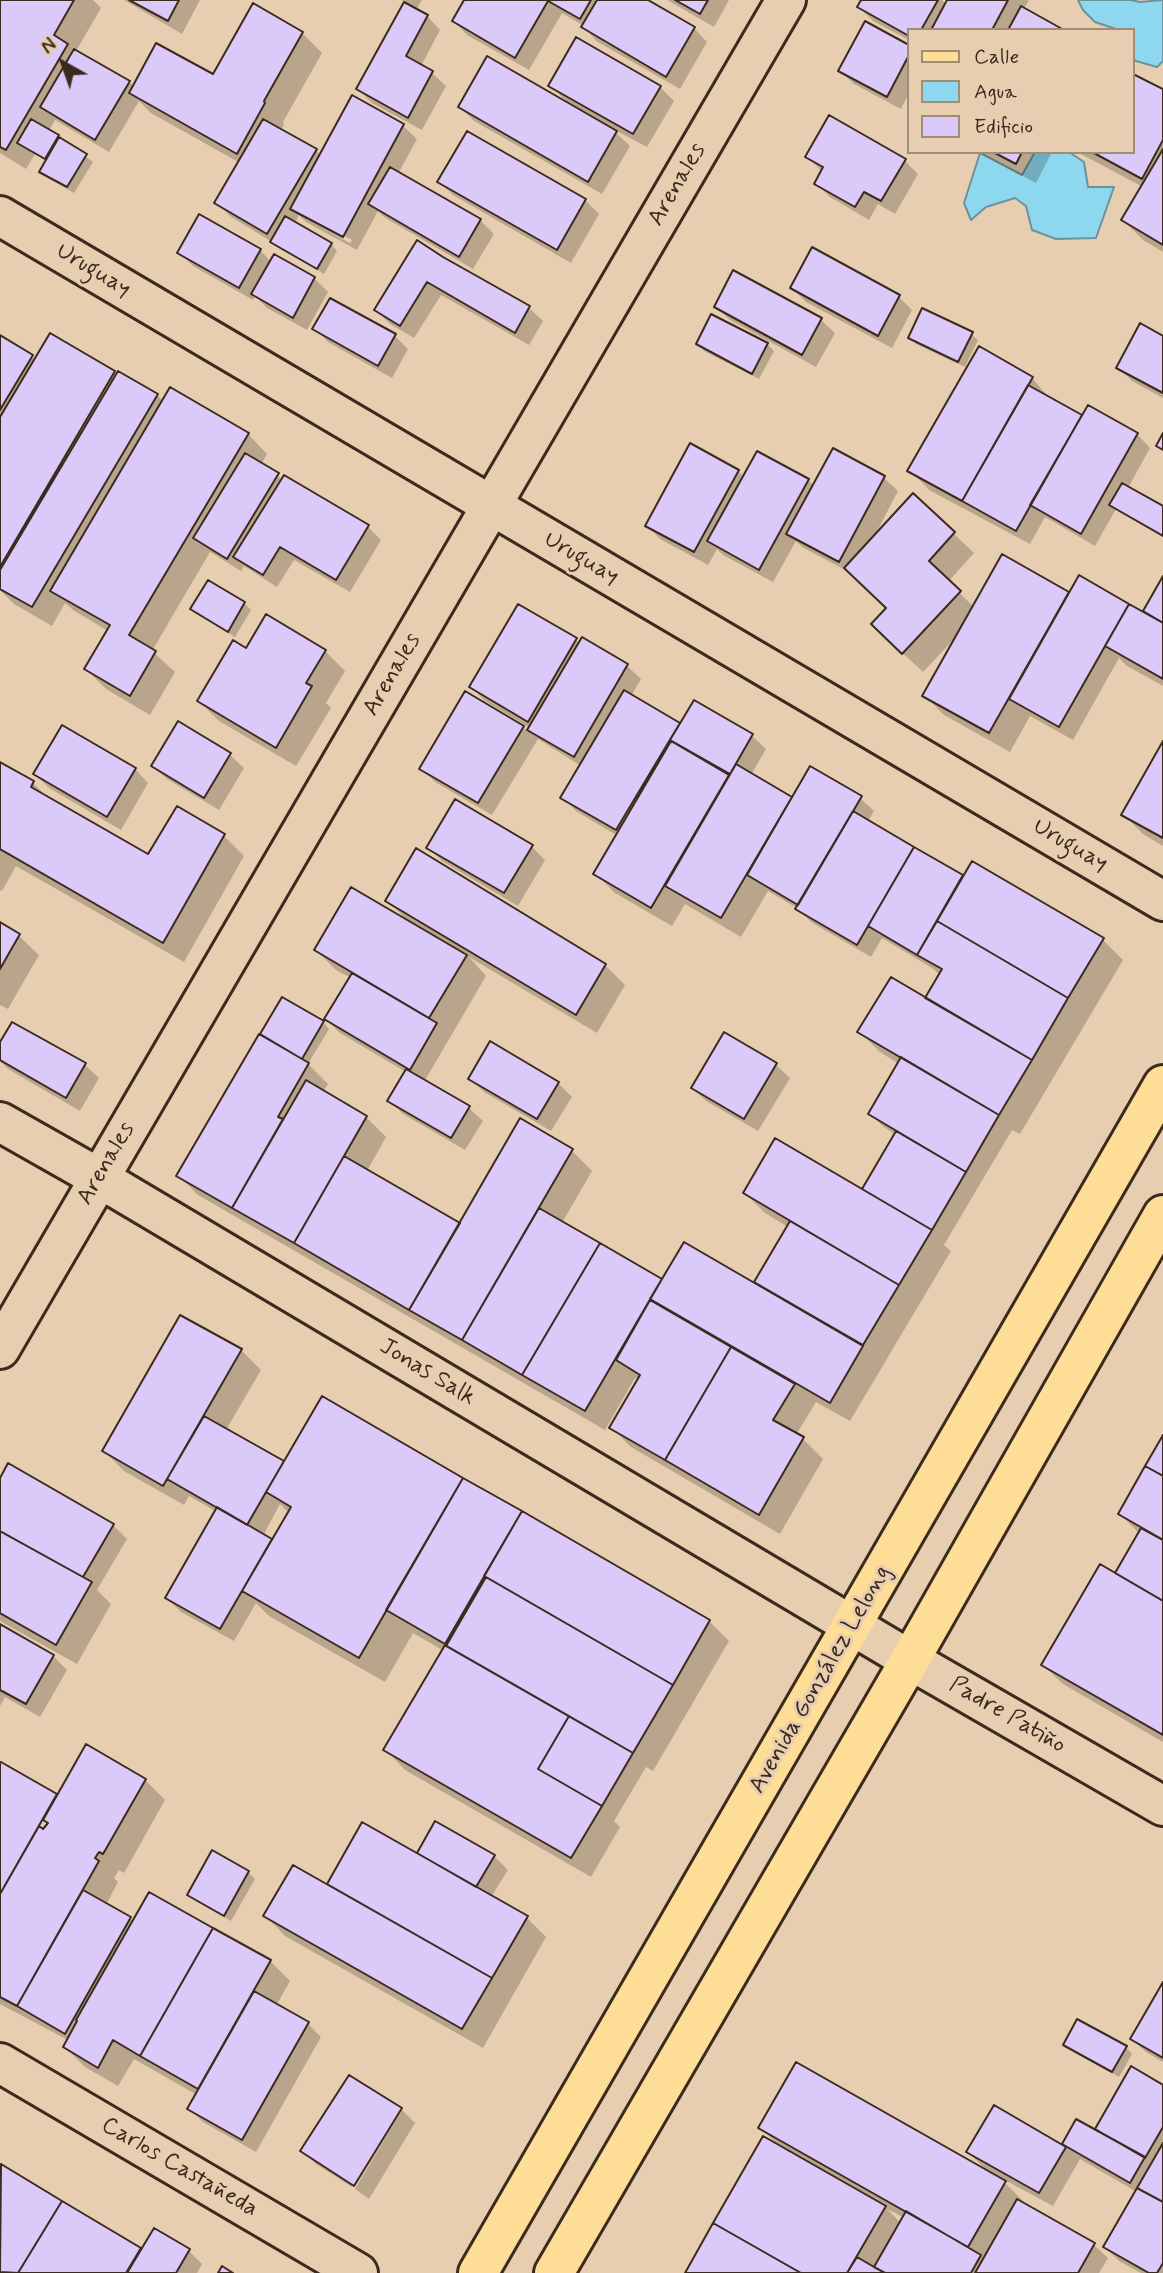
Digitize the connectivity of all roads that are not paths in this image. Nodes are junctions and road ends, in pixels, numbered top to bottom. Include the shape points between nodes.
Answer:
1 (786, 0) edge
2 (0, 216) edge
3 (491, 506) junction
4 (1163, 901) edge
5 (1163, 1085) edge
6 (0, 1122) edge
7 (99, 1178) junction
8 (1163, 1215) edge
9 (0, 1349) edge
10 (852, 1626) junction
11 (910, 1660) junction
12 (1163, 1806) edge
13 (0, 2063) edge
14 (358, 2273) edge
15 (478, 2273) edge
16 (554, 2273) edge

1 - 3 street, Arenales
2 - 3 street, Uruguay
3 - 4 street, Uruguay
3 - 7 street, Arenales
5 - 10 main road, Avenida González Lelong
6 - 7 street, Jonas Salk
7 - 9 street, Arenales
7 - 10 street, Jonas Salk
8 - 11 main road
10 - 11 street, Padre Patiño
10 - 15 main road, Avenida González Lelong
11 - 12 street, Padre Patiño
11 - 16 main road
13 - 14 street, Carlos Castañeda

